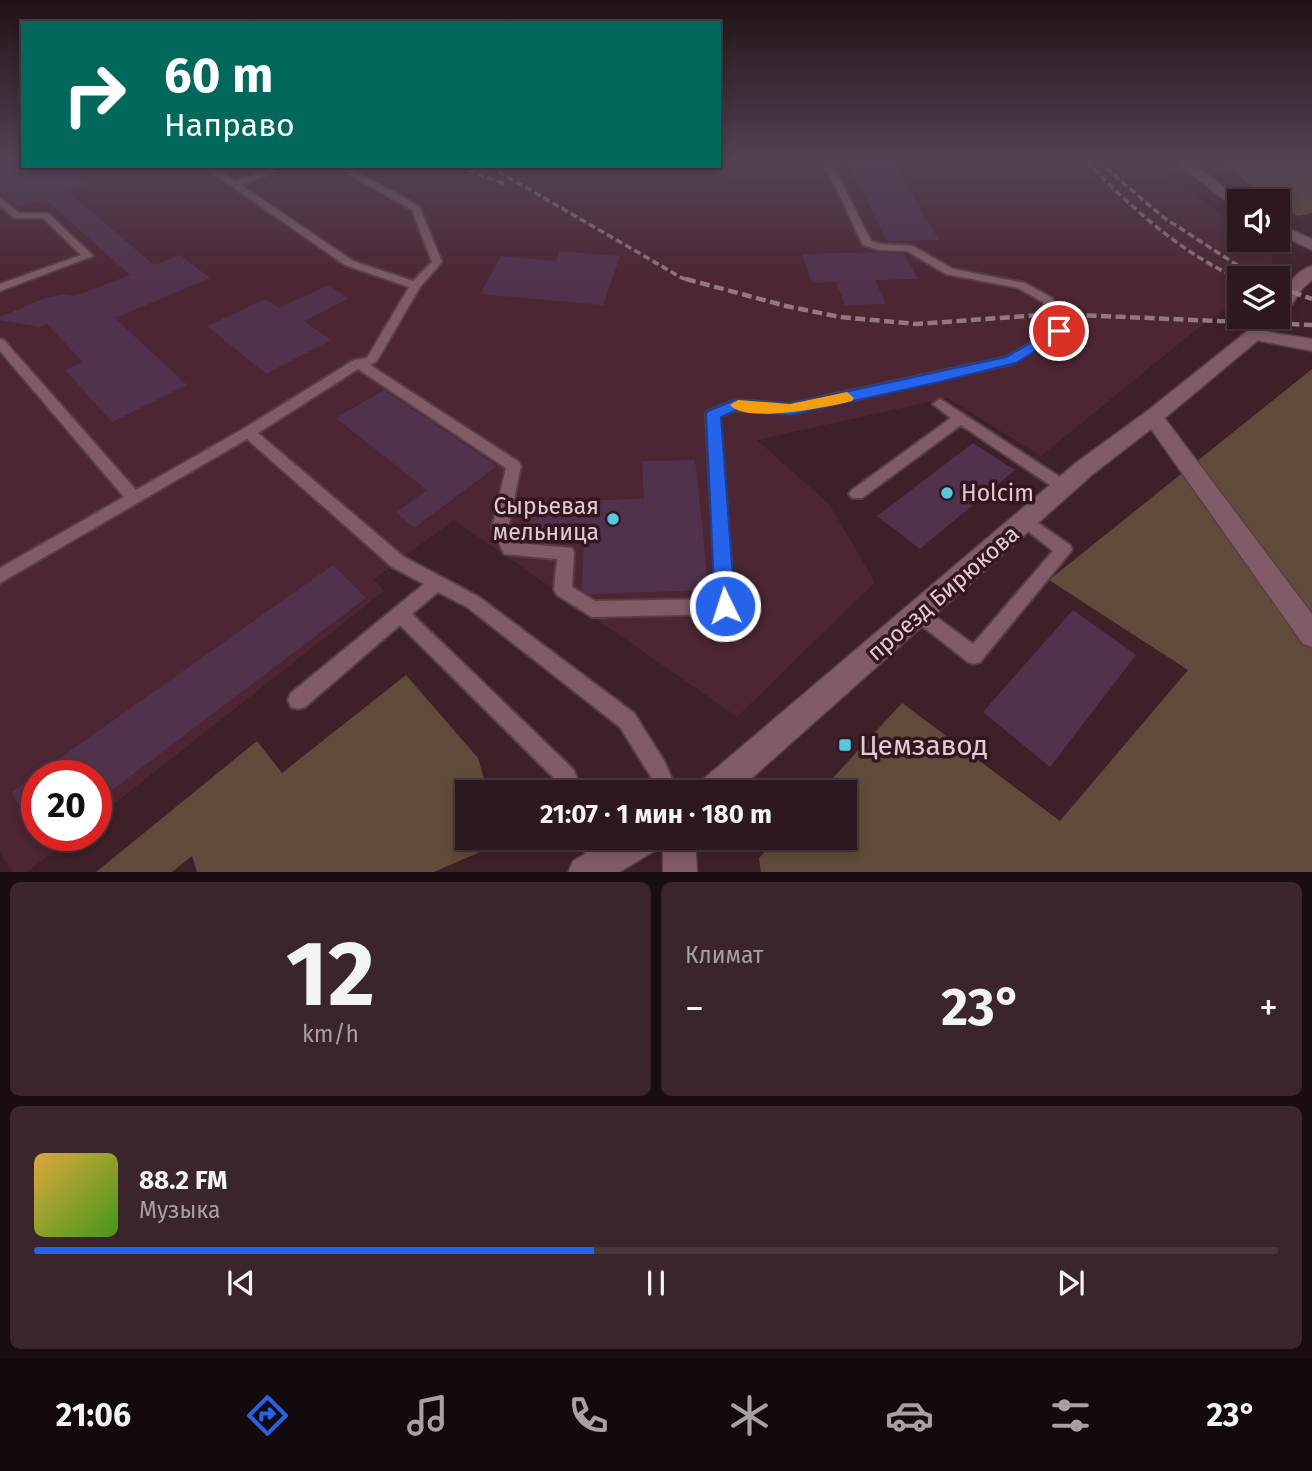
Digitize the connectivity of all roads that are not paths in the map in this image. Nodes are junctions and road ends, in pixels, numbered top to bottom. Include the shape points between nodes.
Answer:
1 (2, 202) edge
2 (260, 202) edge
3 (404, 202) edge
4 (847, 202) edge
5 (1290, 234) edge
6 (1312, 245) edge
7 (1312, 271) edge
8 (415, 285) junction
9 (0, 288) edge
10 (1290, 295) edge
11 (1262, 329) edge
12 (1256, 335) junction
13 (0, 343) edge
14 (1312, 345) edge
15 (358, 363) junction
16 (940, 404) dead end
17 (1153, 417) junction
18 (961, 418) junction
19 (248, 432) junction
20 (1064, 486) junction
21 (857, 494) dead end
22 (134, 498) junction
23 (1025, 520) junction
24 (0, 576) edge
25 (438, 582) junction
26 (400, 614) junction
27 (918, 614) junction
28 (1312, 635) edge
29 (298, 700) dead end
30 (568, 780) edge
31 (662, 780) edge
32 (726, 780) edge
33 (614, 850) edge
34 (679, 850) edge
35 (592, 859) edge
36 (680, 872) edge

1 - 9 lane via 17,216 46,215 88,256
2 - 8 lane via 349,263
3 - 8 lane via 416,208 437,262
4 - 15 lane via 867,243 909,248 950,272 1021,285 1048,300 1059,331 999,363 790,409 735,405 713,414 725,606 592,609 563,590 566,553 510,549 500,528 514,466
5 - 6 street
7 - 10 street, проезд Бирюкова
8 - 15 lane via 371,361
11 - 12 street, проезд Бирюкова
12 - 14 street
12 - 17 street, проезд Бирюкова
13 - 22 lane
15 - 19 lane
16 - 18 lane
17 - 20 street, проезд Бирюкова
17 - 28 street
18 - 20 lane
18 - 21 lane
19 - 22 lane
19 - 25 lane via 398,562
20 - 23 street, проезд Бирюкова
22 - 24 lane
23 - 27 street, проезд Бирюкова
23 - 27 lane via 1064,550 974,656
25 - 26 lane
25 - 31 lane via 473,602 627,720
26 - 29 lane
26 - 30 lane
27 - 32 street, проезд Бирюкова
33 - 35 street
34 - 36 street

